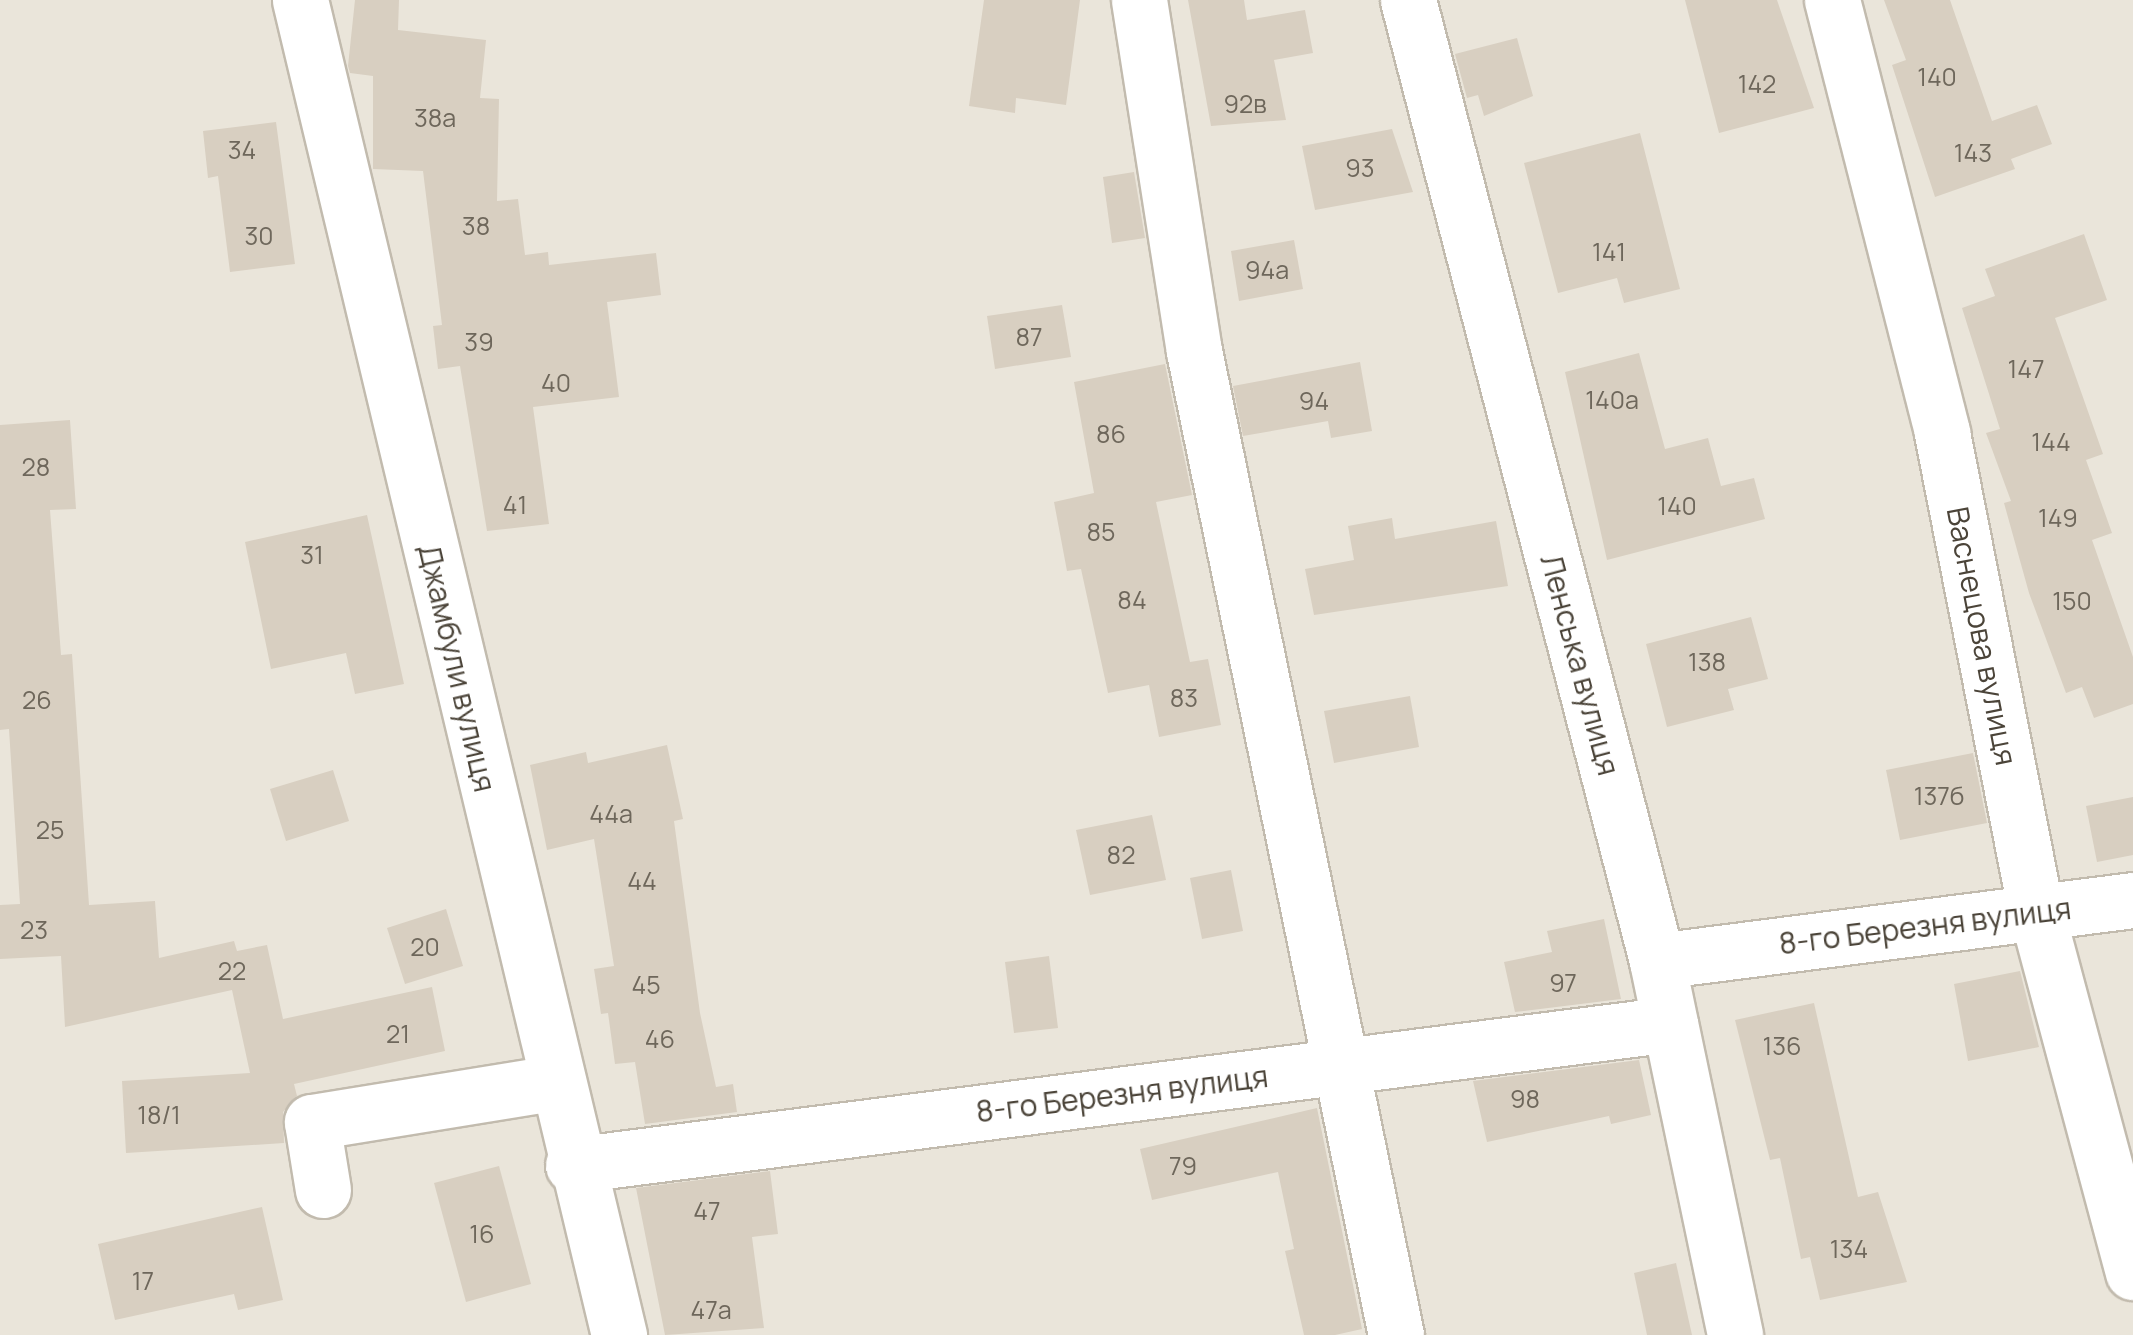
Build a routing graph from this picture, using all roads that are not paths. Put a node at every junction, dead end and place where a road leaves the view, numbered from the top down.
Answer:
1 (300, 0) edge
2 (1138, 0) edge
3 (1408, 0) edge
4 (1832, 0) edge
5 (2133, 900) edge
6 (2036, 910) junction
7 (1657, 962) junction
8 (1670, 1024) junction
9 (1337, 1066) junction
10 (554, 1083) junction
11 (573, 1164) junction
12 (323, 1190) dead end
13 (2133, 1272) edge
14 (619, 1335) edge
15 (1396, 1335) edge
16 (1735, 1335) edge

1 - 10 street, Джамбули вулиця
2 - 9 street
3 - 7 street, Ленська вулиця
4 - 6 street, Васнецова вулиця
5 - 6 street, 8-го Березня вулиця
6 - 7 street, 8-го Березня вулиця
6 - 13 street, Васнецова вулиця
7 - 8 street, Ленська вулиця
8 - 9 street, 8-го Березня вулиця
8 - 16 street, Ленська вулиця
9 - 11 street, 8-го Березня вулиця
9 - 15 street
10 - 11 street, Джамбули вулиця
10 - 12 street
11 - 14 street, Джамбули вулиця

